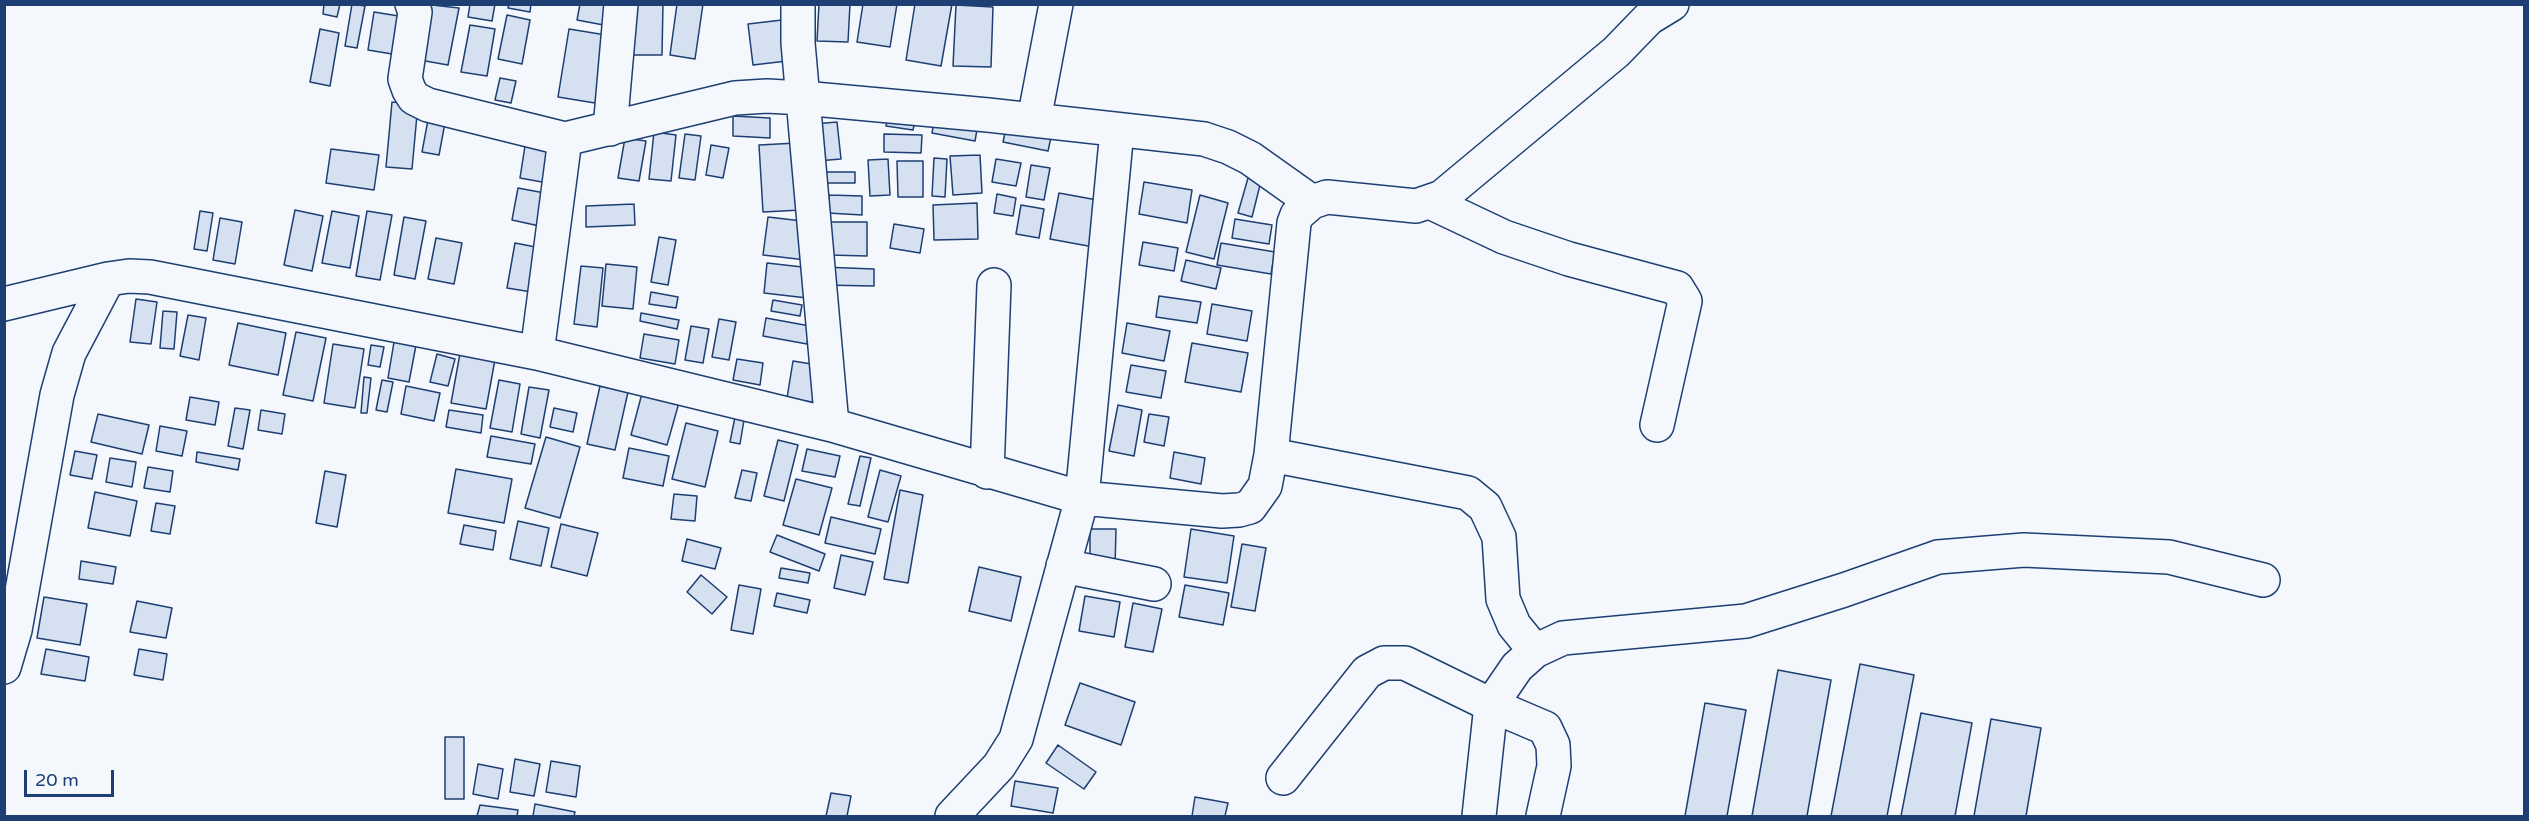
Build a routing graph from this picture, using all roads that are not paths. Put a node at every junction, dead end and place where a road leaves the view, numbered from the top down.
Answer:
1 (412, 4) edge
2 (621, 4) edge
3 (798, 4) edge
4 (1056, 4) edge
5 (1672, 4) edge
6 (803, 98) junction
7 (1034, 120) junction
8 (610, 129) junction
9 (1117, 130) junction
10 (565, 139) junction
11 (1312, 202) junction
12 (1430, 202) junction
13 (108, 279) junction
14 (994, 285) dead end
15 (4, 304) edge
16 (537, 353) junction
17 (832, 425) junction
18 (1657, 425) dead end
19 (1271, 455) junction
20 (987, 472) junction
21 (1082, 498) junction
22 (1063, 567) junction
23 (2264, 580) dead end
24 (1154, 585) dead end
25 (1535, 651) junction
26 (4, 667) edge
27 (1491, 705) junction
28 (1283, 778) dead end
29 (952, 816) edge
30 (1479, 816) edge
31 (1543, 816) edge

1 - 10 street
2 - 8 street
3 - 6 street
4 - 7 street
5 - 12 street
6 - 7 street
6 - 8 street
6 - 17 street
7 - 9 street
8 - 10 street
9 - 11 street
9 - 21 street
10 - 16 street
11 - 12 street
11 - 19 street
12 - 18 street
13 - 15 street
13 - 16 street
13 - 26 street
14 - 20 street
16 - 17 street
17 - 20 street
19 - 21 street
19 - 25 street
20 - 21 street
21 - 22 street
22 - 24 street
22 - 29 street
23 - 25 street
25 - 27 street
27 - 28 street
27 - 30 street
27 - 31 street

